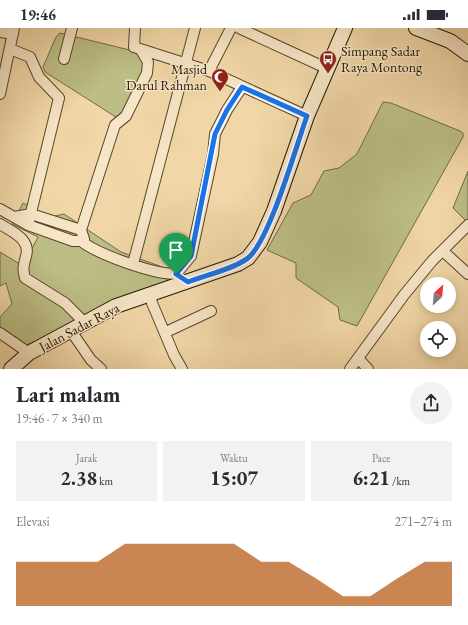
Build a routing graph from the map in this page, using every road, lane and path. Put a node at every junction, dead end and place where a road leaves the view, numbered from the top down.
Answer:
1 (71, 28) edge
2 (135, 28) edge
3 (196, 28) edge
4 (231, 28) edge
5 (239, 28) edge
6 (345, 28) edge
7 (416, 28) edge
8 (14, 31) edge
9 (0, 32) edge
10 (10, 49) junction
11 (141, 50) junction
12 (468, 54) edge
13 (64, 59) dead end
14 (188, 63) junction
15 (326, 68) junction
16 (210, 71) junction
17 (242, 87) junction
18 (0, 94) edge
19 (307, 116) junction
20 (0, 209) edge
21 (31, 214) junction
22 (14, 217) junction
23 (0, 224) edge
24 (28, 225) junction
25 (468, 225) edge
26 (81, 230) junction
27 (81, 241) junction
28 (443, 251) junction
29 (133, 264) junction
30 (176, 274) junction
31 (468, 274) edge
32 (188, 282) junction
33 (150, 293) junction
34 (211, 311) dead end
35 (85, 323) junction
36 (71, 331) junction
37 (166, 332) junction
38 (0, 333) edge
39 (29, 353) junction
40 (358, 358) junction
41 (12, 369) edge
42 (101, 369) edge
43 (182, 369) edge
44 (350, 369) edge
45 (368, 369) edge

1 - 13 street
2 - 11 street
3 - 14 street
4 - 16 street
5 - 15 street
6 - 15 street, Jalan Sadar Raya
7 - 12 street
8 - 9 street
8 - 10 street
10 - 18 street
10 - 21 street
11 - 14 street
11 - 26 street
14 - 16 street
14 - 29 street
15 - 19 street, Jalan Sadar Raya
16 - 17 street
17 - 19 street
17 - 30 street
19 - 32 street, Jalan Sadar Raya
20 - 22 street
21 - 22 street
21 - 24 street
21 - 26 street
22 - 24 street
23 - 35 street
24 - 27 street
25 - 28 street
26 - 27 street
27 - 29 street
28 - 31 street
28 - 40 street
29 - 30 street
30 - 32 street
32 - 33 street, Jalan Sadar Raya
33 - 35 street, Jalan Sadar Raya
33 - 37 street
34 - 37 street
35 - 36 street, Jalan Sadar Raya
36 - 39 street, Jalan Sadar Raya
36 - 42 street
37 - 43 street
38 - 39 street
39 - 41 street, Jalan Sadar Raya
40 - 44 street
40 - 45 street

